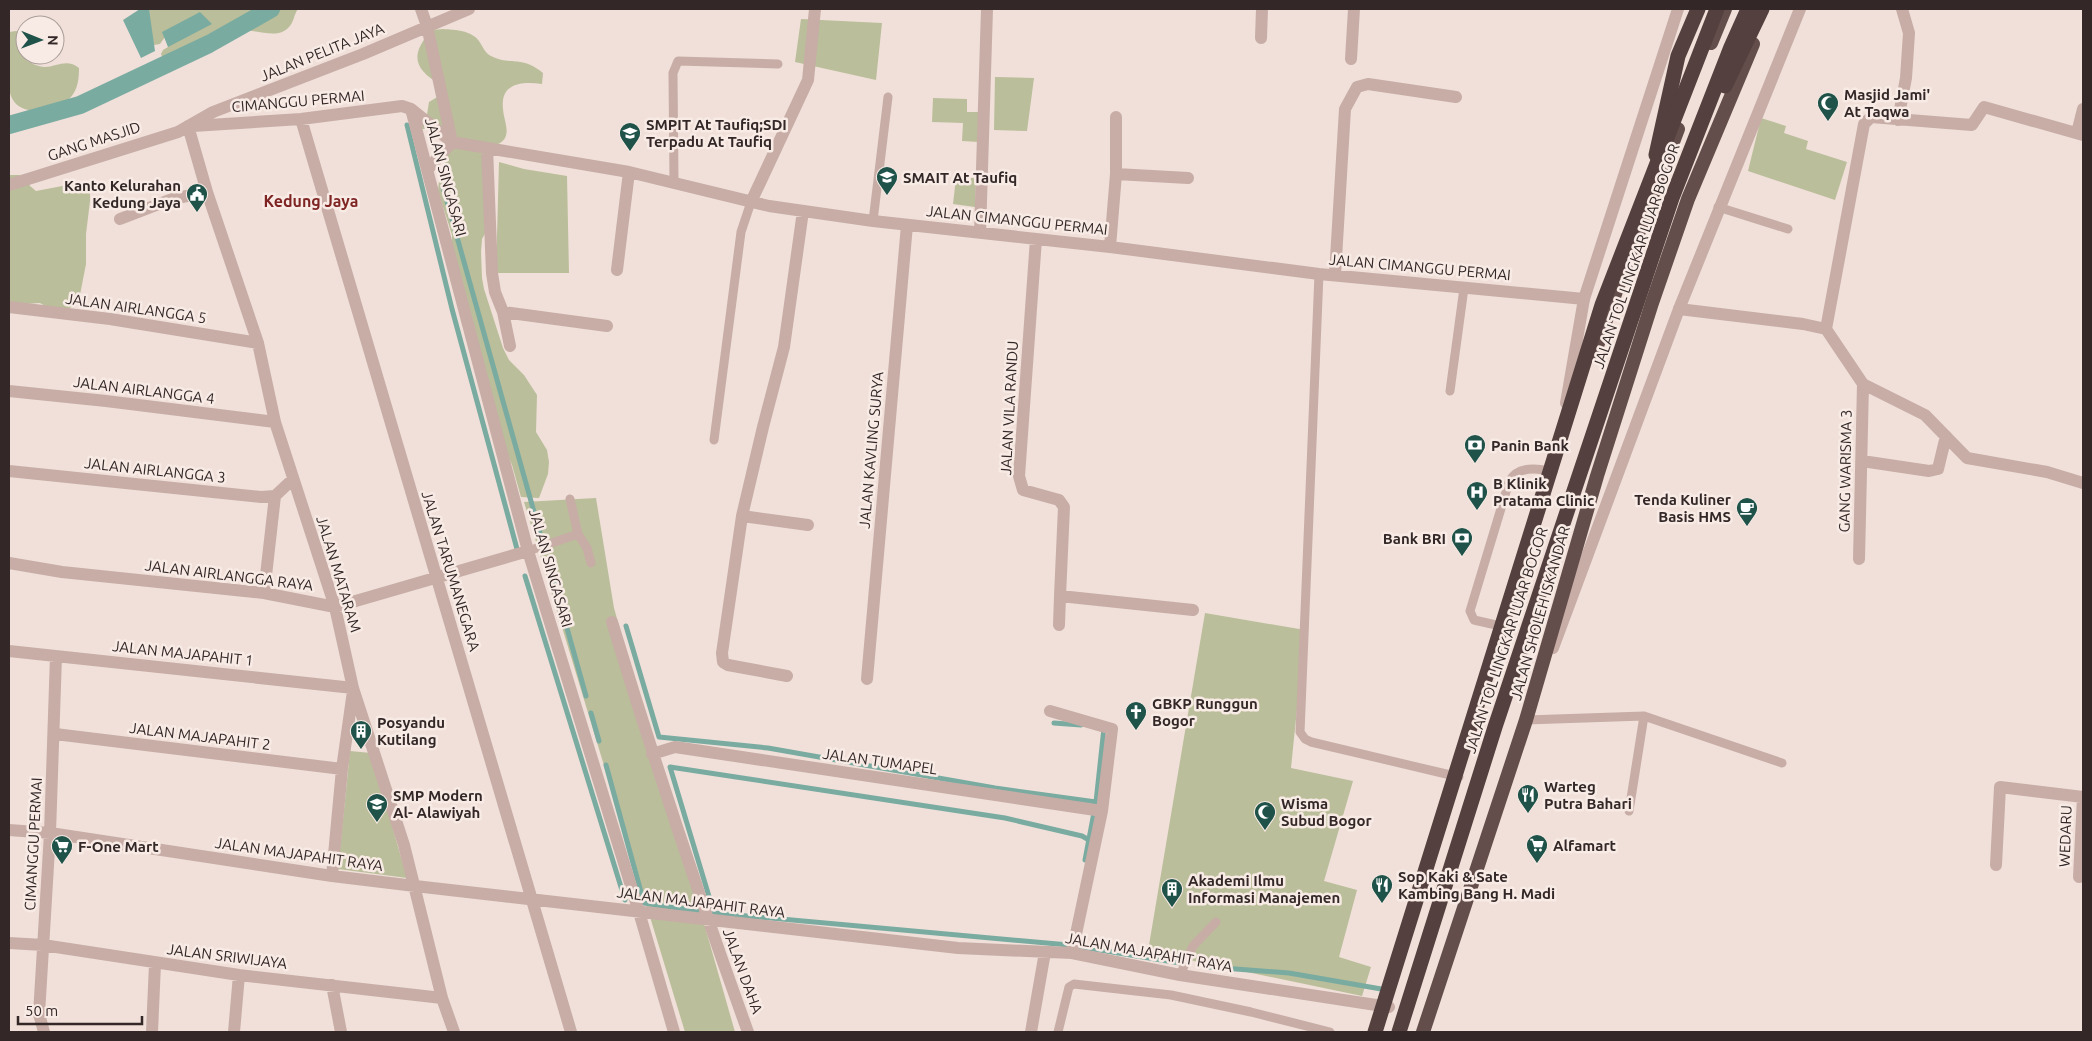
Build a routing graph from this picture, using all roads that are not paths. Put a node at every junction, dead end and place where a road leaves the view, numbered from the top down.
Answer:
1 (421, 9) edge
2 (469, 9) edge
3 (816, 9) edge
4 (987, 9) edge
5 (1262, 9) edge
6 (1354, 9) edge
7 (1678, 9) edge
8 (1698, 9) edge
9 (1717, 9) edge
10 (1725, 9) edge
11 (1748, 9) edge
12 (1762, 9) edge
13 (1767, 9) edge
14 (1800, 9) edge
15 (1902, 9) edge
16 (427, 26) junction
17 (1261, 38) dead end
18 (1351, 59) dead end
19 (778, 64) dead end
20 (888, 97) dead end
21 (1456, 97) dead end
22 (411, 109) junction
23 (2083, 109) edge
24 (1116, 118) dead end
25 (301, 119) junction
26 (1898, 120) junction
27 (188, 126) junction
28 (2080, 134) edge
29 (452, 142) junction
30 (487, 148) junction
31 (428, 168) junction
32 (629, 172) junction
33 (1116, 174) junction
34 (1188, 178) dead end
35 (674, 182) junction
36 (9, 185) edge
37 (1648, 190) junction
38 (207, 192) junction
39 (1672, 198) junction
40 (751, 202) junction
41 (1718, 207) junction
42 (803, 211) junction
43 (120, 219) dead end
44 (873, 221) junction
45 (907, 225) junction
46 (1788, 229) dead end
47 (980, 233) junction
48 (1036, 239) junction
49 (1110, 247) junction
50 (617, 270) dead end
51 (1319, 274) junction
52 (1335, 275) junction
53 (1464, 288) junction
54 (1584, 298) junction
55 (9, 307) edge
56 (1679, 309) junction
57 (503, 312) junction
58 (607, 326) dead end
59 (1826, 329) junction
60 (258, 343) junction
61 (510, 346) dead end
62 (1863, 384) junction
63 (9, 391) edge
64 (1450, 391) dead end
65 (275, 422) junction
66 (1946, 436) junction
67 (714, 440) dead end
68 (1862, 461) junction
69 (9, 471) edge
70 (1553, 472) junction
71 (292, 480) junction
72 (2083, 483) edge
73 (275, 496) junction
74 (570, 499) dead end
75 (742, 516) junction
76 (808, 525) dead end
77 (578, 534) junction
78 (528, 551) junction
79 (1859, 559) dead end
80 (9, 563) edge
81 (591, 563) dead end
82 (436, 578) junction
83 (264, 593) junction
84 (1060, 596) junction
85 (335, 607) junction
86 (1193, 610) dead end
87 (612, 622) dead end
88 (1059, 625) dead end
89 (1506, 627) junction
90 (9, 651) edge
91 (56, 656) junction
92 (787, 676) dead end
93 (867, 679) dead end
94 (353, 688) junction
95 (1050, 711) dead end
96 (1644, 716) junction
97 (1526, 720) junction
98 (54, 734) junction
99 (652, 754) junction
100 (1782, 763) dead end
101 (342, 769) junction
102 (1460, 777) junction
103 (2083, 797) edge
104 (1098, 810) junction
105 (1629, 811) dead end
106 (9, 830) edge
107 (50, 833) junction
108 (1996, 865) dead end
109 (332, 876) junction
110 (2079, 877) dead end
111 (415, 886) junction
112 (532, 898) junction
113 (639, 912) junction
114 (707, 920) junction
115 (1216, 922) dead end
116 (9, 943) edge
117 (43, 945) junction
118 (1073, 947) junction
119 (1045, 952) junction
120 (155, 964) junction
121 (239, 975) junction
122 (1180, 975) junction
123 (332, 985) junction
124 (442, 998) junction
125 (1389, 1007) junction
126 (1306, 1029) edge
127 (44, 1032) edge
128 (152, 1032) edge
129 (234, 1032) edge
130 (341, 1032) edge
131 (454, 1032) edge
132 (571, 1032) edge
133 (674, 1032) edge
134 (748, 1032) edge
135 (1031, 1032) edge
136 (1058, 1032) edge
137 (1330, 1032) edge
138 (1375, 1032) edge
139 (1381, 1032) edge
140 (1399, 1032) edge
141 (1423, 1032) edge

1 - 16 street
2 - 16 street, JALAN PELITA JAYA
3 - 40 street
4 - 47 street
5 - 17 street
6 - 18 street
7 - 54 street
8 - 37 highway, bridge
9 - 37 highway, JALAN TOL LINGKAR LUAR BOGOR, bridge
10 - 70 highway, JALAN SHOLEH ISKANDAR
11 - 39 highway, JALAN TOL LINGKAR LUAR BOGOR
12 - 39 highway
13 - 97 highway, JALAN SHOLEH ISKANDAR
14 - 41 street
15 - 26 street
16 - 27 street, JALAN PELITA JAYA
16 - 29 street
19 - 35 lane
20 - 44 lane
21 - 52 street
22 - 25 street, CIMANGGU PERMAI
22 - 29 street, JALAN CIMANGGU PERMAI
22 - 31 street, JALAN SINGASARI
23 - 28 street
24 - 33 street
25 - 27 street, CIMANGGU PERMAI
25 - 82 street, JALAN TARUMANEGARA
26 - 28 street
26 - 59 street
27 - 36 street, GANG MASJID
27 - 38 street, JALAN MATARAM
29 - 30 street, JALAN CIMANGGU PERMAI
29 - 31 street
30 - 32 street, JALAN CIMANGGU PERMAI
30 - 57 street
31 - 78 street, JALAN SINGASARI
32 - 35 street, JALAN CIMANGGU PERMAI
32 - 50 street
33 - 34 street
33 - 49 street
35 - 40 street, JALAN CIMANGGU PERMAI
37 - 138 highway, JALAN TOL LINGKAR LUAR BOGOR, bridge
38 - 43 street
38 - 60 street, JALAN MATARAM
39 - 140 highway, JALAN TOL LINGKAR LUAR BOGOR
40 - 42 street, JALAN CIMANGGU PERMAI
40 - 67 lane
41 - 46 lane
41 - 56 street
42 - 44 street, JALAN CIMANGGU PERMAI
42 - 75 street
44 - 45 street, JALAN CIMANGGU PERMAI
45 - 47 street, JALAN CIMANGGU PERMAI
45 - 93 street, JALAN KAVLING SURYA
47 - 48 street, JALAN CIMANGGU PERMAI
48 - 49 street, JALAN CIMANGGU PERMAI
48 - 84 street, JALAN VILA RANDU
49 - 51 street, JALAN CIMANGGU PERMAI
51 - 52 street, JALAN CIMANGGU PERMAI
51 - 102 lane
52 - 53 street, JALAN CIMANGGU PERMAI
53 - 54 street, JALAN CIMANGGU PERMAI
53 - 64 lane
54 - 70 street
55 - 60 street, JALAN AIRLANGGA 5
56 - 59 street
56 - 97 street
57 - 58 street
57 - 61 street
59 - 62 street
60 - 65 street, JALAN MATARAM
62 - 66 street
62 - 68 street, GANG WARISMA 3
63 - 65 street, JALAN AIRLANGGA 4
65 - 71 street, JALAN MATARAM
66 - 68 street
66 - 72 street
68 - 79 street, GANG WARISMA 3
69 - 73 street, JALAN AIRLANGGA 3
70 - 89 highway, JALAN SHOLEH ISKANDAR
70 - 89 lane
71 - 73 street
71 - 85 street, JALAN MATARAM
73 - 83 street
74 - 77 lane
75 - 76 street
75 - 92 street
77 - 78 lane
77 - 81 lane
78 - 82 street, JALAN AIRLANGGA RAYA
78 - 113 street, JALAN SINGASARI
80 - 83 street, JALAN AIRLANGGA RAYA
82 - 85 street, JALAN AIRLANGGA RAYA
82 - 112 street, JALAN TARUMANEGARA
83 - 85 street, JALAN AIRLANGGA RAYA
84 - 86 street
84 - 88 street
85 - 94 street, JALAN MATARAM
87 - 99 street
89 - 102 highway, JALAN SHOLEH ISKANDAR
90 - 91 street, JALAN MAJAPAHIT 1
91 - 94 street, JALAN MAJAPAHIT 1
91 - 98 street, CIMANGGU PERMAI
94 - 101 street
94 - 111 street, JALAN MATARAM
95 - 104 street
96 - 97 lane
96 - 100 lane
96 - 105 lane
97 - 141 highway, JALAN SHOLEH ISKANDAR
98 - 101 street, JALAN MAJAPAHIT 2
98 - 107 street, CIMANGGU PERMAI
99 - 104 street, JALAN TUMAPEL
99 - 114 street
101 - 109 street
102 - 125 highway, JALAN SHOLEH ISKANDAR
103 - 108 street
103 - 110 street, WEDARU
104 - 118 street
106 - 107 street, JALAN MAJAPAHIT RAYA
107 - 109 street, JALAN MAJAPAHIT RAYA
107 - 117 street, CIMANGGU PERMAI
109 - 111 street, JALAN MAJAPAHIT RAYA
111 - 112 street, JALAN MAJAPAHIT RAYA
111 - 124 street, JALAN MATARAM
112 - 113 street, JALAN MAJAPAHIT RAYA
112 - 132 street, JALAN TARUMANEGARA
113 - 114 street, JALAN MAJAPAHIT RAYA
113 - 133 street, JALAN SINGASARI
114 - 119 street, JALAN MAJAPAHIT RAYA
114 - 134 street, JALAN DAHA
115 - 122 lane
116 - 117 street, JALAN SRIWIJAYA
117 - 120 street, JALAN SRIWIJAYA
117 - 127 street, CIMANGGU PERMAI
118 - 119 street, JALAN MAJAPAHIT RAYA
118 - 122 street, JALAN MAJAPAHIT RAYA
119 - 135 street
120 - 121 street, JALAN SRIWIJAYA
120 - 128 street
121 - 123 street, JALAN SRIWIJAYA
121 - 129 street
122 - 125 street, JALAN MAJAPAHIT RAYA
123 - 124 street, JALAN SRIWIJAYA
123 - 130 street
124 - 131 street, JALAN MATARAM
125 - 139 highway, JALAN SHOLEH ISKANDAR
126 - 136 lane
126 - 137 lane

